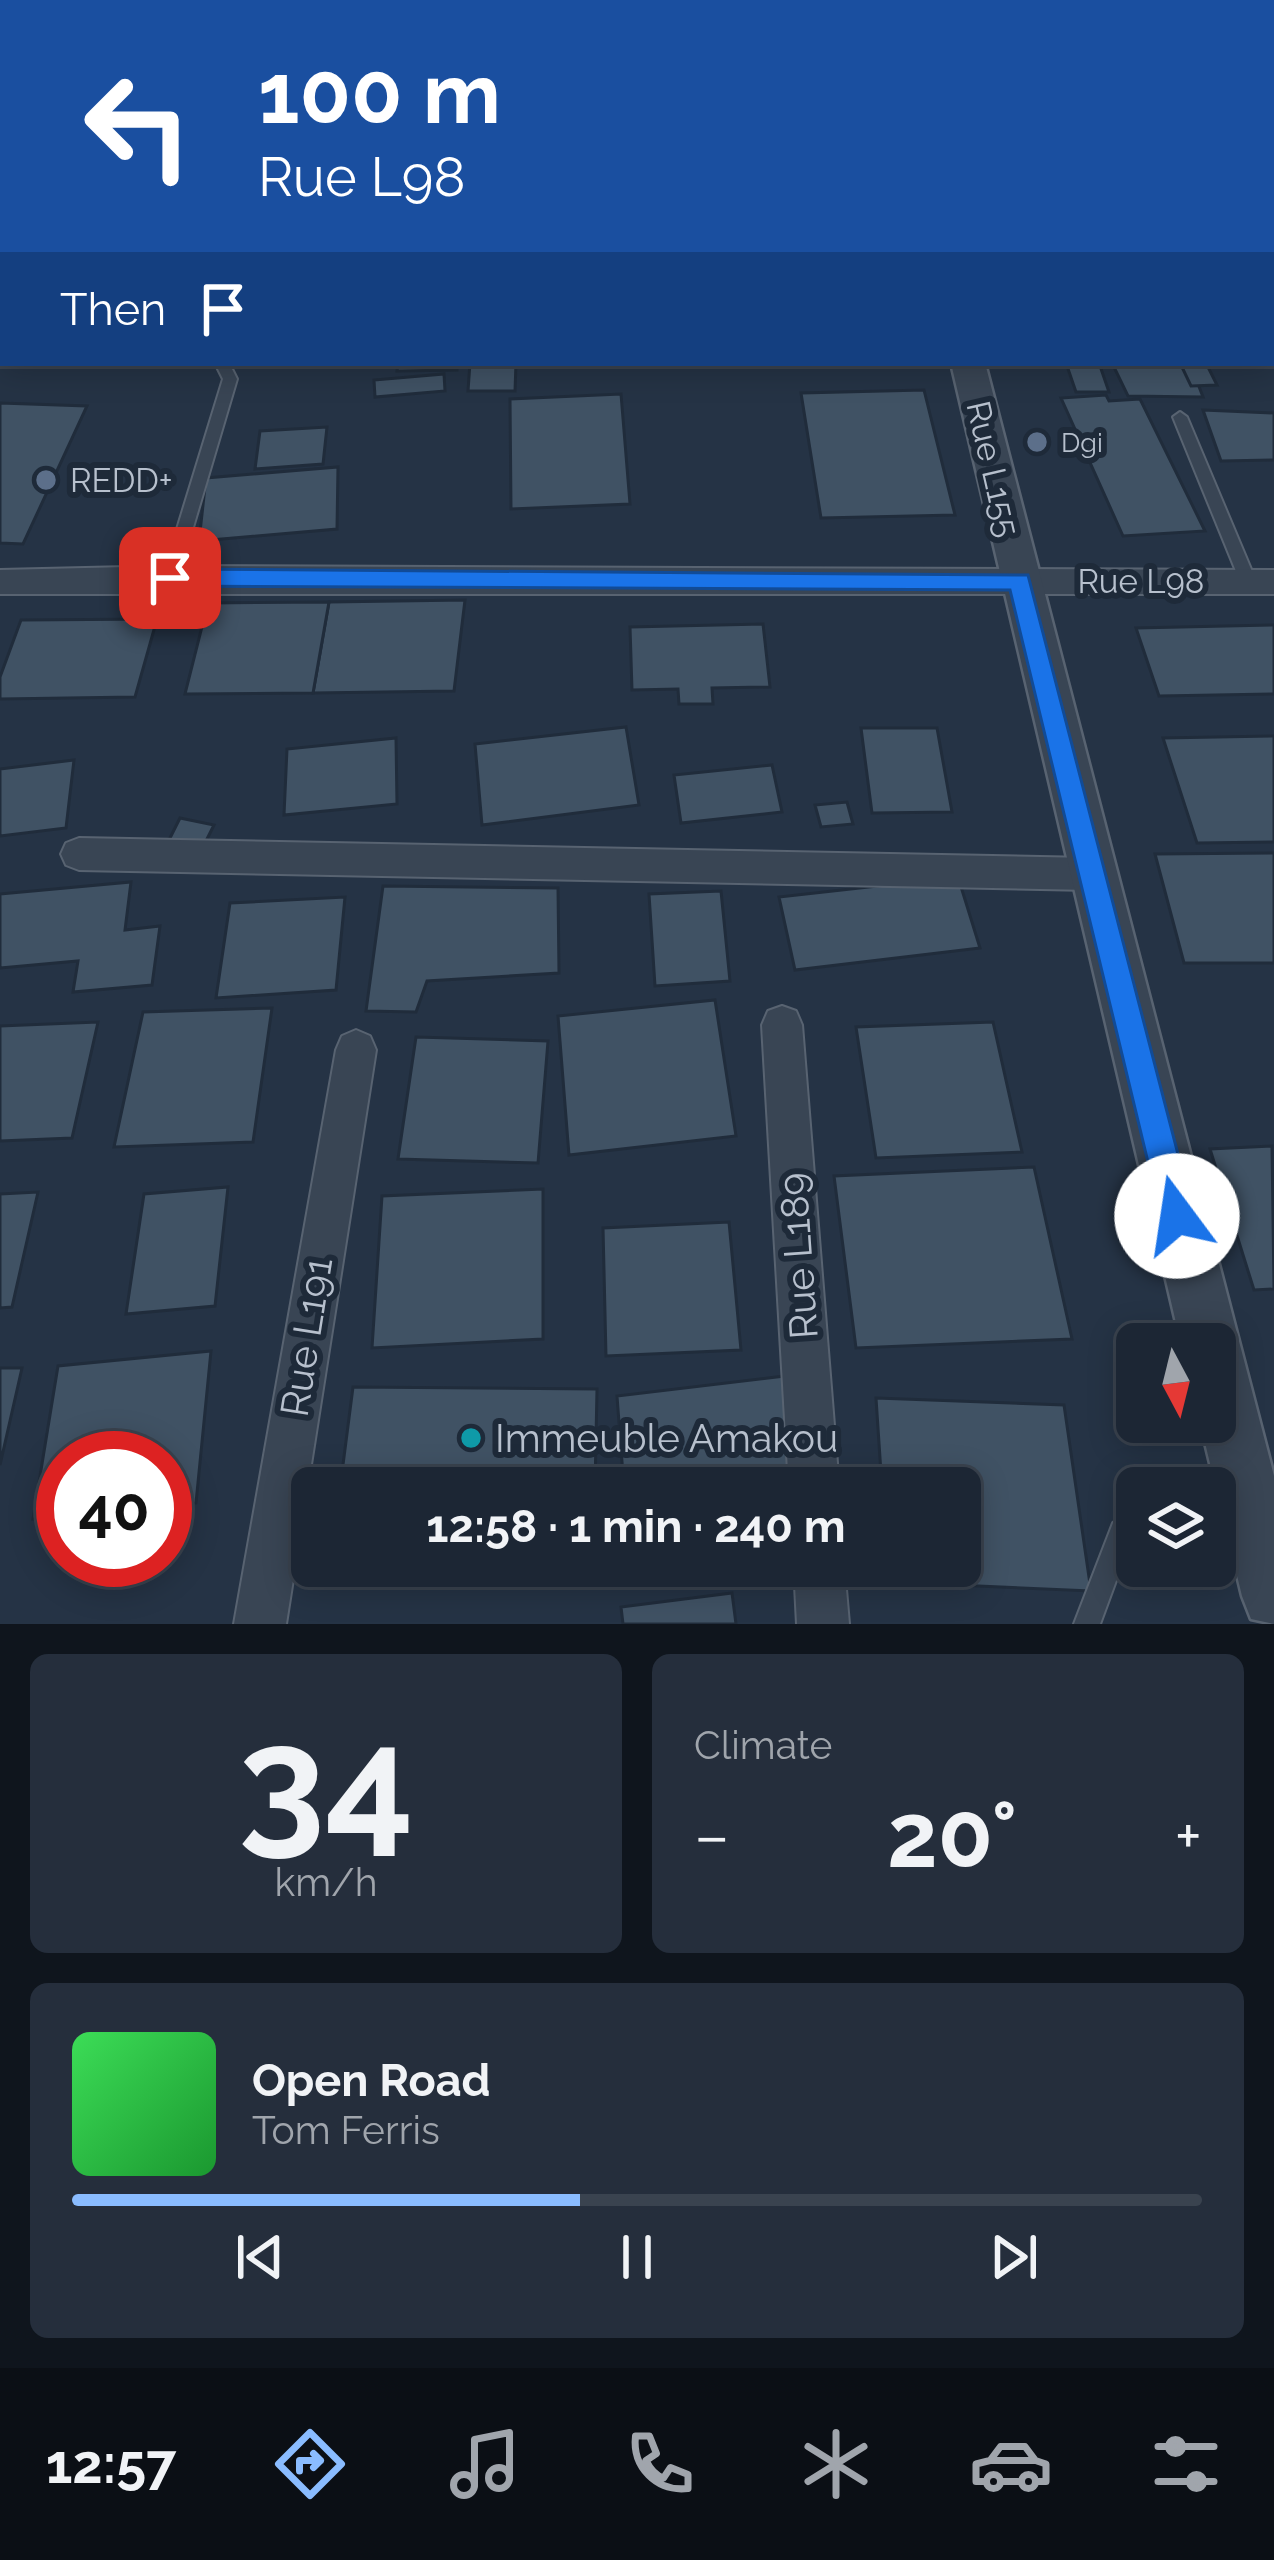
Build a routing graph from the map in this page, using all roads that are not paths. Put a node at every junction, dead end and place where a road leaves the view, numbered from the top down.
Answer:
1 (224, 366) edge
2 (969, 366) edge
3 (1180, 417) dead end
4 (170, 578) junction
5 (1020, 581) junction
6 (1261, 581) edge
7 (0, 582) edge
8 (79, 854) dead end
9 (1090, 874) junction
10 (782, 1025) dead end
11 (356, 1050) dead end
12 (1205, 1323) edge
13 (813, 1467) edge
14 (1236, 1517) edge
15 (1116, 1548) edge
16 (820, 1587) edge
17 (1274, 1596) edge
18 (260, 1624) edge
19 (823, 1624) edge
20 (1088, 1624) edge

1 - 4 lane
2 - 5 street, Rue L155
3 - 6 lane
4 - 5 street, Rue L98
4 - 7 street, Rue L98
5 - 6 street, Rue L98
5 - 9 street, Rue L155
8 - 9 street
9 - 12 street, Rue L155
10 - 13 street, Rue L189
11 - 18 street, Rue L191
14 - 17 street
15 - 20 lane
16 - 19 street

